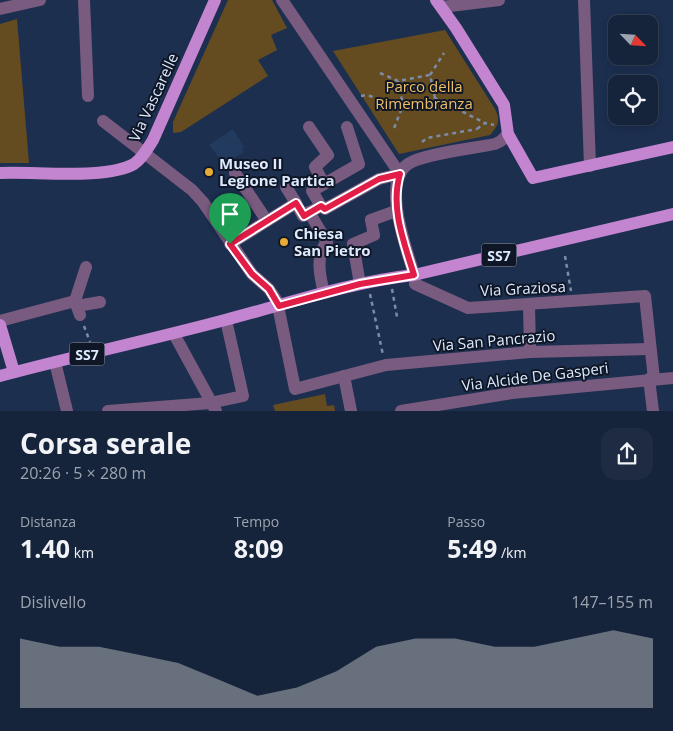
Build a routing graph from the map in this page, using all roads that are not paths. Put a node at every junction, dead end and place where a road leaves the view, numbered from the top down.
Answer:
1 (40, 0) edge
2 (84, 0) edge
3 (215, 0) edge
4 (282, 0) edge
5 (499, 0) edge
6 (584, 0) edge
7 (439, 4) edge
8 (0, 9) edge
9 (88, 96) dead end
10 (103, 121) dead end
11 (309, 127) dead end
12 (347, 127) dead end
13 (508, 131) junction
14 (673, 147) edge
15 (144, 154) junction
16 (590, 166) junction
17 (0, 173) edge
18 (235, 173) dead end
19 (400, 174) junction
20 (324, 184) junction
21 (286, 187) dead end
22 (296, 203) junction
23 (315, 209) junction
24 (396, 211) junction
25 (673, 214) edge
26 (267, 221) junction
27 (230, 244) junction
28 (86, 267) dead end
29 (414, 279) junction
30 (364, 284) junction
31 (324, 293) junction
32 (100, 302) dead end
33 (529, 304) junction
34 (275, 307) junction
35 (78, 310) junction
36 (226, 320) junction
37 (0, 323) edge
38 (174, 334) junction
39 (649, 349) junction
40 (530, 352) junction
41 (55, 362) junction
42 (14, 372) junction
43 (0, 376) edge
44 (344, 376) junction
45 (673, 378) edge
46 (651, 379) junction
47 (213, 407) edge
48 (113, 410) edge
49 (67, 411) edge
50 (351, 411) edge
51 (401, 411) edge
52 (653, 411) edge

1 - 8 street
2 - 9 street
3 - 15 main road, Via Vascarelle
4 - 19 street
5 - 7 street
6 - 16 street
7 - 13 main road
10 - 15 street
11 - 20 street
12 - 20 street
13 - 16 main road
13 - 19 street
14 - 16 main road
15 - 17 main road, Via Vascarelle
15 - 27 street
18 - 26 street
19 - 23 street
19 - 24 street
20 - 23 street
21 - 22 street
22 - 23 street
22 - 26 street
23 - 31 street
24 - 29 street
24 - 30 street
25 - 29 main road, SS7
26 - 27 street
27 - 34 street
28 - 35 street
29 - 30 main road, SS7
29 - 33 street, Via Graziosa
30 - 31 main road, SS7
31 - 34 main road, SS7
32 - 35 street
33 - 39 street, Via Graziosa
33 - 40 street
34 - 36 main road, SS7
34 - 44 street, Via San Pancrazio
35 - 37 street
36 - 38 main road, SS7
36 - 47 street
37 - 42 main road
38 - 41 main road, SS7
38 - 47 street
39 - 40 street, Via San Pancrazio
39 - 46 street
40 - 44 street, Via San Pancrazio
41 - 42 main road, SS7
41 - 49 street
42 - 43 main road, SS7
44 - 50 street
45 - 46 street, Via Alcide De Gasperi
46 - 51 street, Via Alcide De Gasperi
46 - 52 street
47 - 48 street

